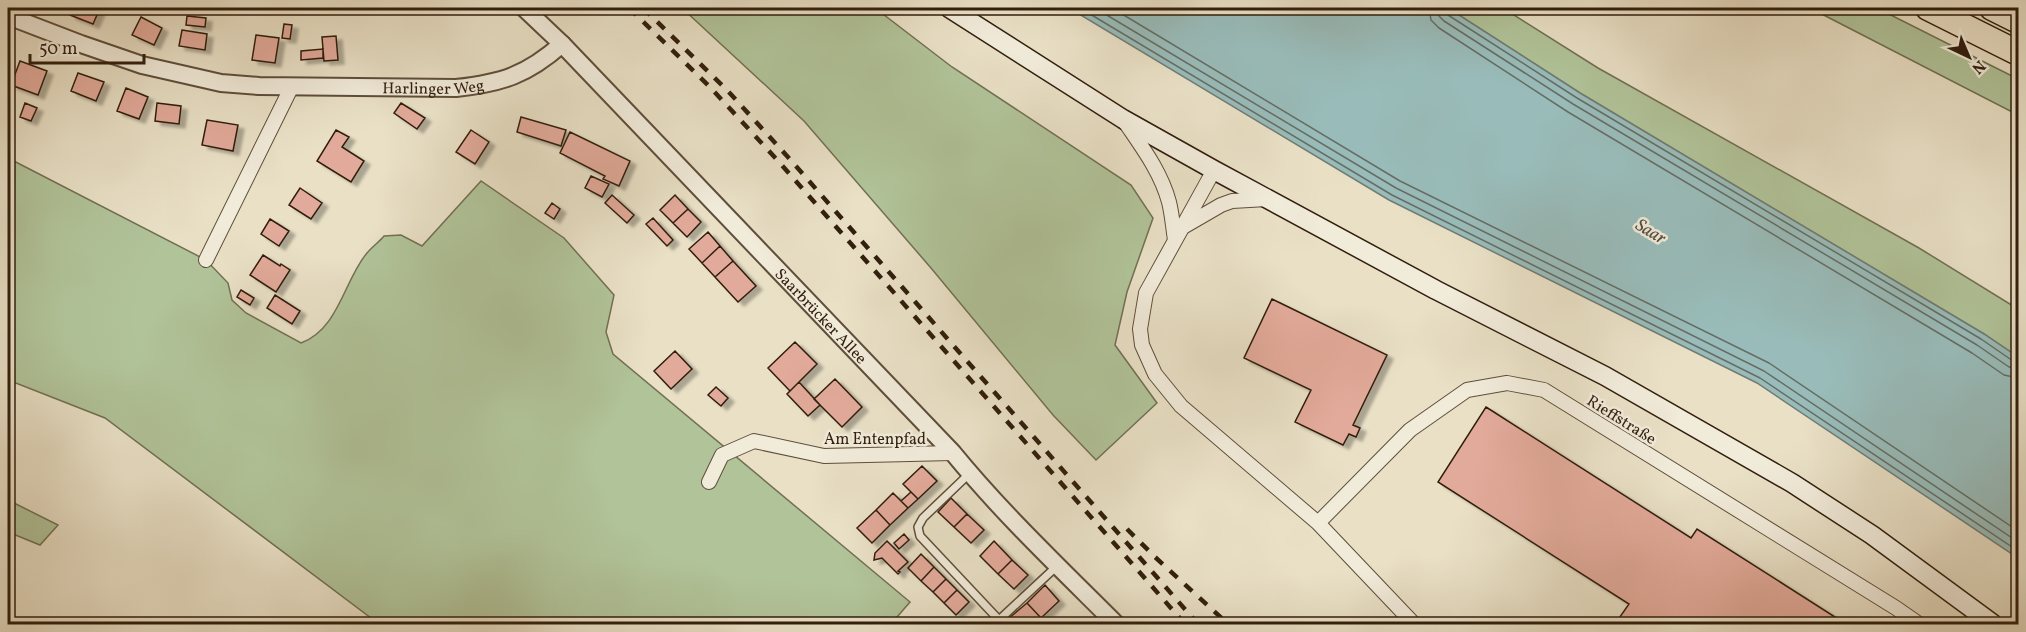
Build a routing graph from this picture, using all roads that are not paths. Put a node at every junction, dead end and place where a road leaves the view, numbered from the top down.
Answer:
1 (524, 8) edge
2 (949, 8) edge
3 (1928, 8) edge
4 (1992, 8) edge
5 (8, 16) edge
6 (2019, 21) edge
7 (562, 44) junction
8 (2019, 53) edge
9 (292, 86) junction
10 (1123, 119) junction
11 (1214, 170) junction
12 (1267, 199) junction
13 (1178, 234) junction
14 (206, 260) dead end
15 (953, 453) junction
16 (970, 474) junction
17 (709, 482) dead end
18 (1318, 523) junction
19 (1057, 566) junction
20 (1001, 622) edge
21 (1116, 624) edge
22 (1414, 624) edge
23 (1919, 624) edge
24 (1993, 624) edge

1 - 7 street, Saarbrücker Allee
2 - 10 main road
3 - 8 highway
4 - 6 highway
5 - 9 street, Harlinger Weg
7 - 9 street, Harlinger Weg
7 - 15 street, Saarbrücker Allee
9 - 14 street
10 - 11 main road
10 - 13 street
11 - 12 main road
11 - 13 street
12 - 13 street
12 - 24 main road
13 - 18 street
15 - 16 street, Saarbrücker Allee
15 - 17 street, Am Entenpfad
16 - 19 street, Saarbrücker Allee
16 - 20 lane
18 - 22 street
18 - 23 street, Rieffstraße
19 - 20 lane
19 - 21 street, Saarbrücker Allee

